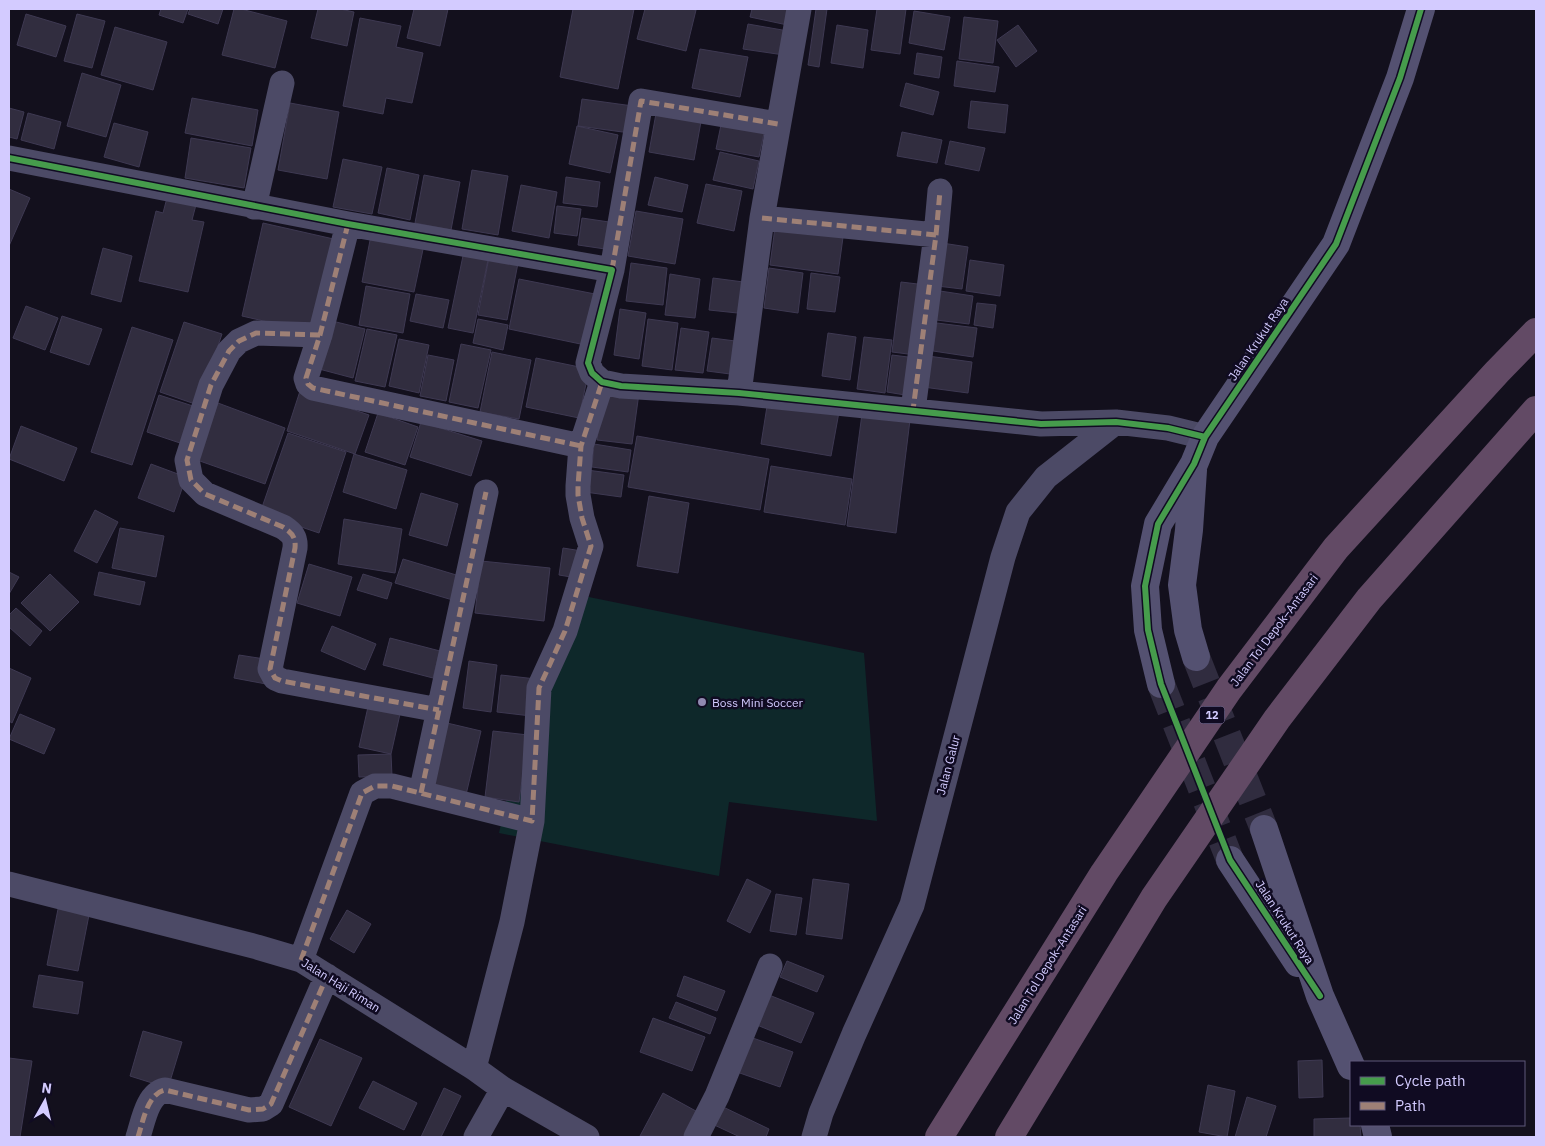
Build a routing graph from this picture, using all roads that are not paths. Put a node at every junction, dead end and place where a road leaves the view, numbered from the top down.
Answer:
1 (798, 9) edge
2 (1421, 9) edge
3 (282, 83) dead end
4 (778, 124) junction
5 (9, 158) edge
6 (940, 191) dead end
7 (254, 207) junction
8 (762, 218) junction
9 (348, 224) junction
10 (936, 235) junction
11 (612, 270) junction
12 (1536, 332) edge
13 (320, 334) junction
14 (602, 382) junction
15 (739, 393) junction
16 (913, 410) junction
17 (1536, 410) edge
18 (1116, 422) junction
19 (1205, 437) junction
20 (581, 446) junction
21 (1194, 464) junction
22 (486, 492) dead end
23 (1196, 657) tunnel mouth
24 (1161, 684) tunnel mouth
25 (439, 710) junction
26 (421, 793) junction
27 (532, 821) junction
28 (1264, 829) tunnel mouth
29 (1230, 860) tunnel mouth
30 (9, 884) edge
31 (301, 960) junction
32 (770, 966) dead end
33 (327, 976) junction
34 (1320, 996) junction
35 (1350, 1064) edge
36 (474, 1068) junction
37 (503, 1089) junction
38 (138, 1137) edge
39 (476, 1137) edge
40 (586, 1137) edge
41 (696, 1137) edge
42 (814, 1137) edge
43 (939, 1137) edge
44 (1009, 1137) edge

1 - 4 street
2 - 19 street, Jalan Krukut Raya
3 - 7 street
4 - 8 street
4 - 11 street
5 - 7 street
6 - 10 street
7 - 9 street
8 - 10 street
8 - 15 street
9 - 11 street
9 - 13 street
10 - 16 street
11 - 14 street
12 - 43 highway, Jalan Tol Depok–Antasari / 12
13 - 20 street
13 - 25 street
14 - 15 street
14 - 20 street
15 - 16 street
16 - 18 street
17 - 44 highway
18 - 19 street
18 - 42 street, Jalan Galur
19 - 21 street, Jalan Krukut Raya
20 - 27 street
21 - 23 street, Jalan Krukut Raya
21 - 24 street, Jalan Krukut Raya
22 - 25 street
25 - 26 street
26 - 27 street
26 - 31 street
27 - 36 street
28 - 34 street, Jalan Krukut Raya
29 - 34 street, Jalan Krukut Raya
30 - 31 street, Jalan Haji Riman
31 - 33 street, Jalan Haji Riman
32 - 41 street
33 - 36 street, Jalan Haji Riman
33 - 38 street
34 - 35 street, Jalan Krukut Raya
36 - 37 street, Jalan Haji Riman
37 - 39 street
37 - 40 street, Jalan Haji Riman

